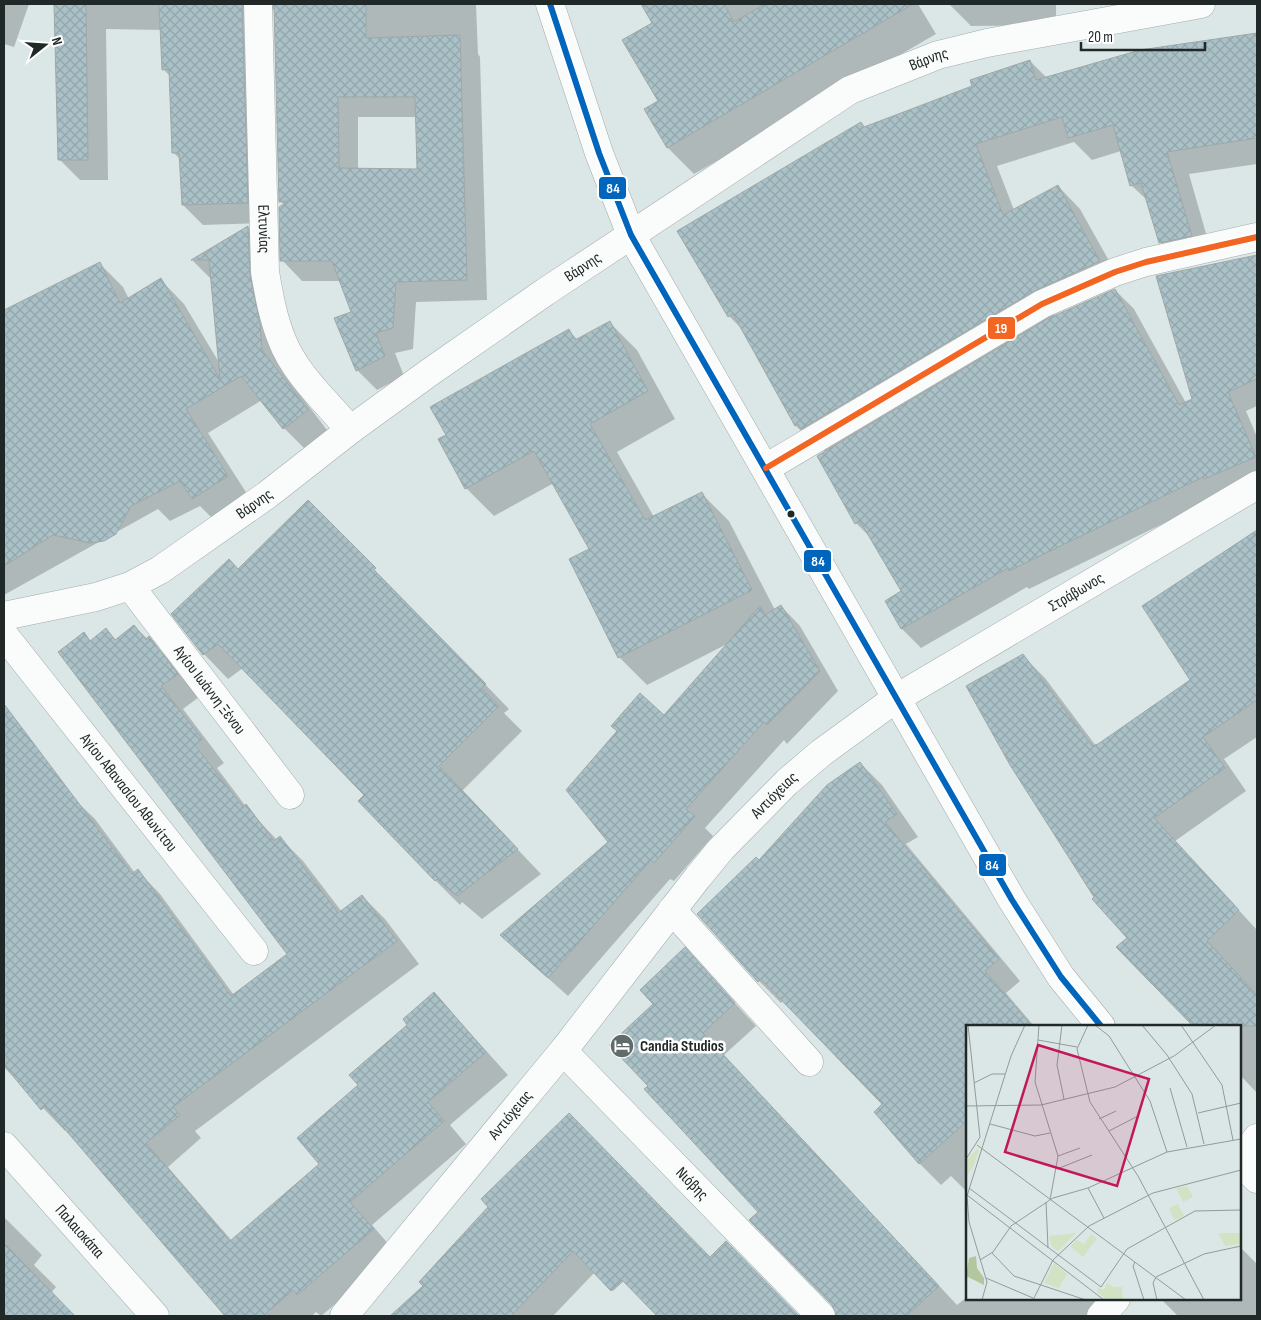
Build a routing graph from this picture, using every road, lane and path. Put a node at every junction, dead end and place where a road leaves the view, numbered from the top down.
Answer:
1 (258, 4) edge
2 (550, 4) edge
3 (1201, 4) edge
4 (631, 235) junction
5 (1257, 238) edge
6 (350, 430) junction
7 (766, 468) junction
8 (1257, 485) edge
9 (130, 586) junction
10 (4, 616) edge
11 (4, 635) edge
12 (894, 699) junction
13 (290, 794) dead end
14 (672, 910) junction
15 (254, 951) dead end
16 (1100, 1025) edge
17 (564, 1051) junction
18 (809, 1062) dead end
19 (1257, 1138) edge
20 (4, 1146) edge
21 (1241, 1159) edge
22 (1241, 1161) edge
23 (1257, 1179) edge
24 (1115, 1300) edge
25 (155, 1316) edge
26 (344, 1316) edge
27 (821, 1316) edge
28 (1101, 1316) edge

1 - 6 street, Ελτυνίας
2 - 4 street
3 - 4 street, Βάρνης
4 - 6 street, Βάρνης
4 - 7 street
5 - 7 street
6 - 9 street, Βάρνης
7 - 12 street
8 - 12 street, Στράβωνος
9 - 10 street, Βάρνης
9 - 13 street, Αγίου Ιωάννη Ξένου
11 - 15 street, Αγίου Αθανασίου Αθωνίτου
12 - 14 street, Αντιόχειας
12 - 16 street
14 - 17 street, Αντιόχειας
14 - 18 street
17 - 26 street, Αντιόχειας
17 - 27 street, Νιόβης
19 - 21 street
20 - 25 street, Παλαιοκάπα
22 - 23 street
24 - 28 street

